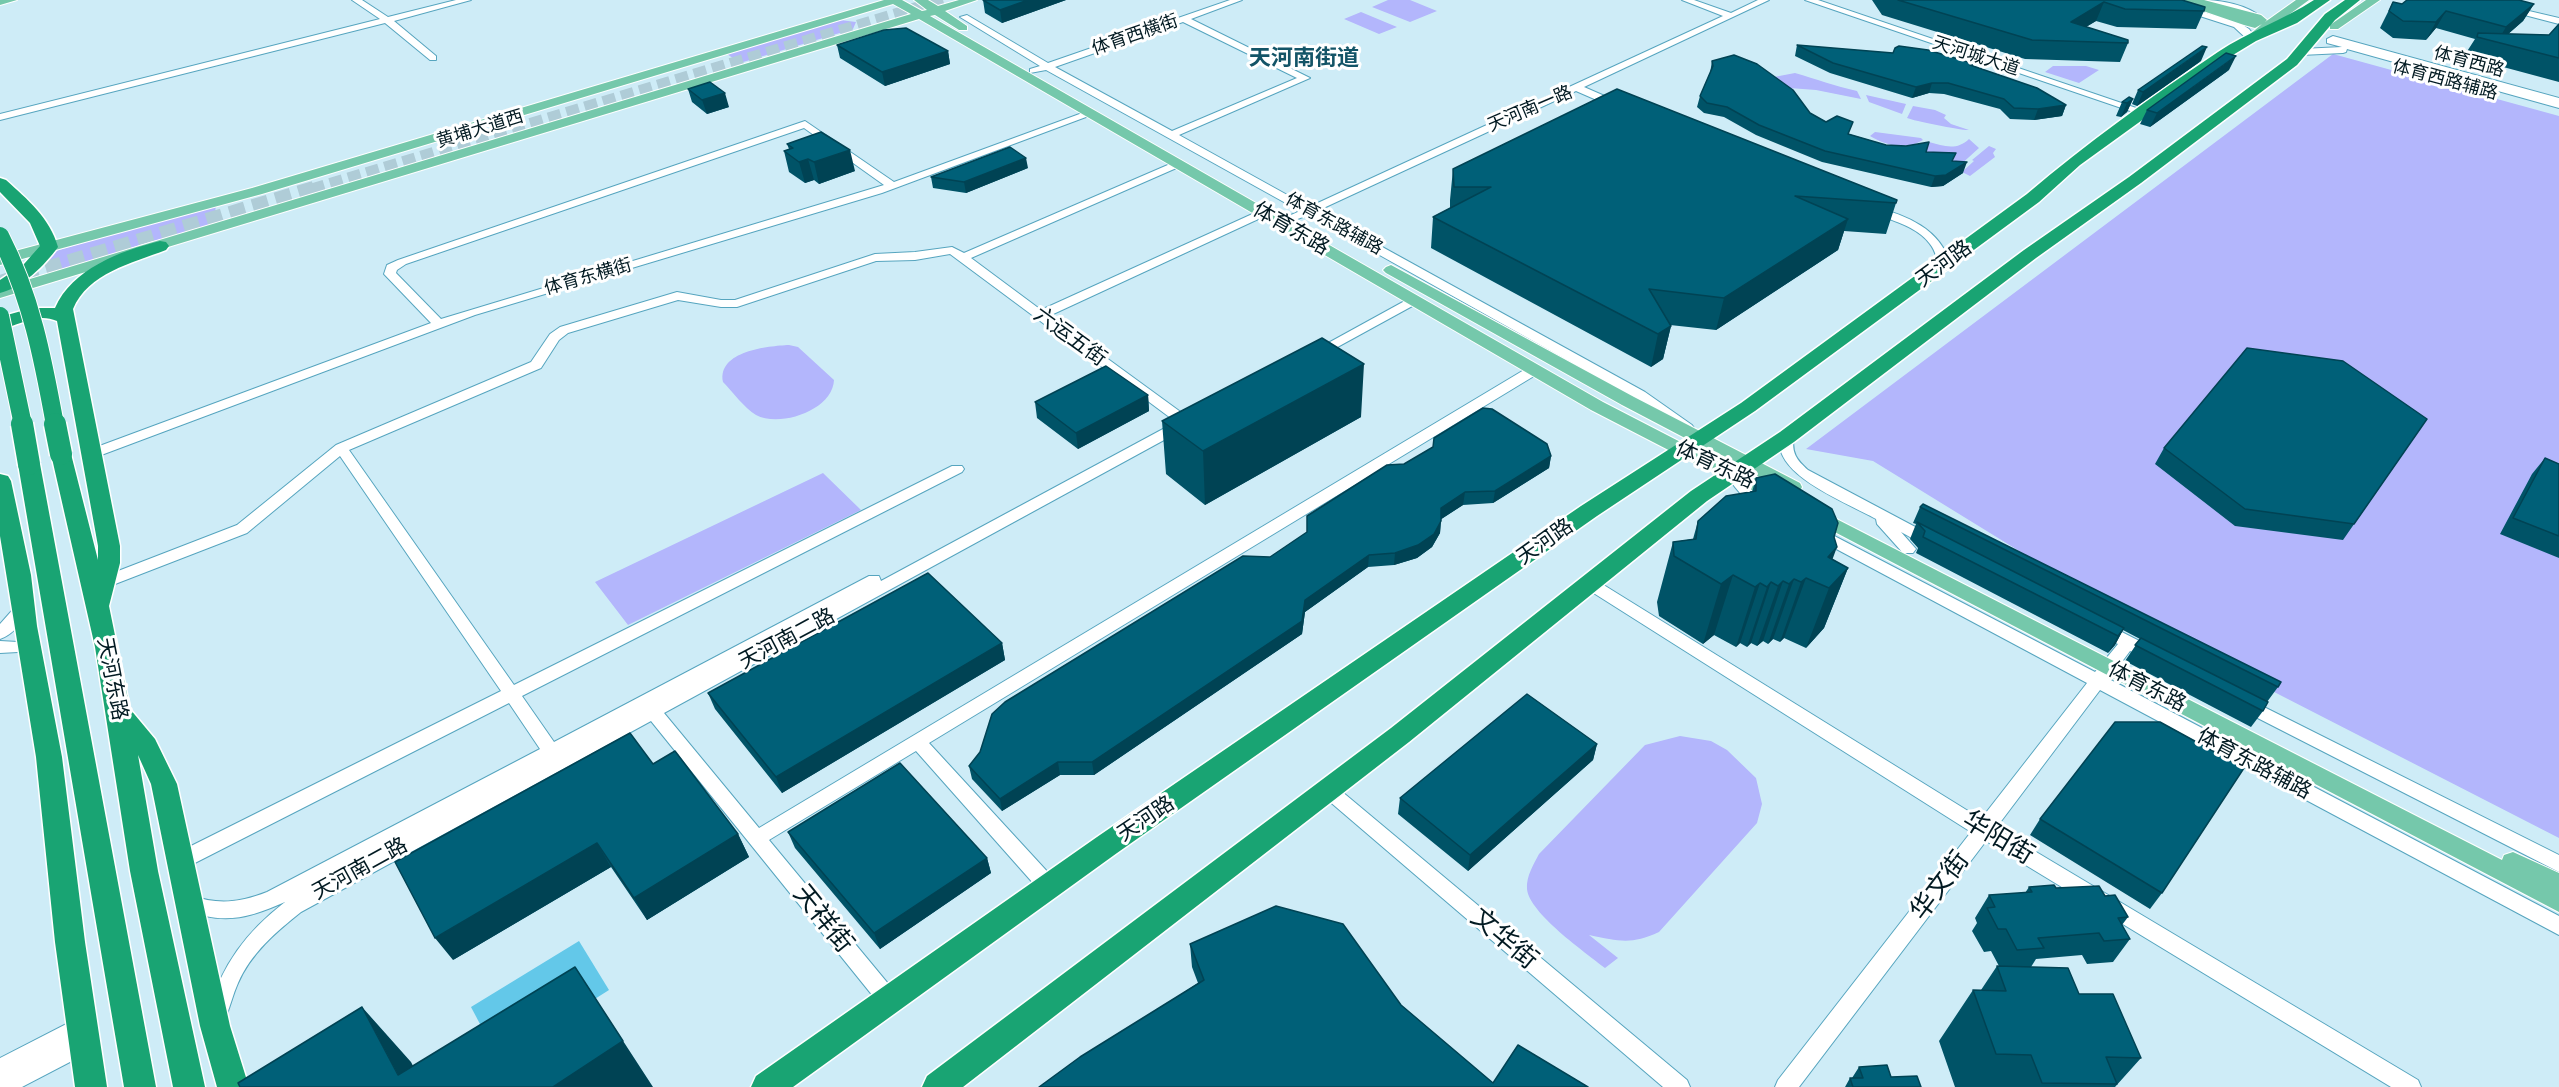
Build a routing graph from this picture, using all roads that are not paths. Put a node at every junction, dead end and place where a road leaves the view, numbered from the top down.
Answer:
1 (10, 0) edge
2 (356, 0) edge
3 (467, 0) edge
4 (895, 0) edge
5 (920, 0) edge
6 (971, 0) edge
7 (983, 0) edge
8 (1238, 0) edge
9 (1686, 0) edge
10 (1765, 0) edge
11 (1809, 0) edge
12 (2154, 0) edge
13 (2177, 0) edge
14 (2191, 0) edge
15 (2207, 0) edge
16 (2302, 0) edge
17 (2323, 0) edge
18 (2353, 0) edge
19 (2374, 0) edge
20 (2471, 0) edge
21 (0, 2) edge
22 (938, 10) junction
23 (2218, 10) junction
24 (2288, 11) junction
25 (2253, 14) junction
26 (920, 15) junction
27 (964, 16) junction
28 (1732, 16) junction
29 (1183, 19) junction
30 (387, 20) junction
31 (2559, 21) edge
32 (2332, 22) junction
33 (948, 32) junction
34 (976, 37) junction
35 (2251, 38) junction
36 (835, 41) junction
37 (2306, 45) junction
38 (2330, 50) junction
39 (2383, 52) junction
40 (2370, 54) junction
41 (433, 58) dead end
42 (1040, 68) junction
43 (1577, 88) junction
44 (2559, 95) edge
45 (2559, 103) edge
46 (1632, 111) edge
47 (2559, 111) edge
48 (2143, 112) junction
49 (1089, 114) junction
50 (0, 117) edge
51 (1171, 135) junction
52 (1177, 164) junction
53 (1, 186) edge
54 (892, 186) junction
55 (257, 191) junction
56 (1867, 207) edge
57 (270, 213) junction
58 (1263, 213) junction
59 (1306, 216) junction
60 (0, 236) edge
61 (160, 246) junction
62 (49, 247) junction
63 (962, 258) junction
64 (0, 260) edge
65 (1944, 264) junction
66 (0, 288) edge
67 (0, 293) edge
68 (1408, 297) junction
69 (1040, 315) junction
70 (0, 316) edge
71 (64, 317) junction
72 (0, 324) edge
73 (439, 324) junction
74 (1302, 354) edge
75 (1534, 370) junction
76 (1184, 416) joint
77 (1787, 437) junction
78 (1692, 444) junction
79 (341, 448) junction
80 (91, 454) junction
81 (957, 469) dead end
82 (1741, 469) junction
83 (0, 481) edge
84 (1780, 512) edge
85 (1874, 512) junction
86 (1798, 522) edge
87 (42, 533) junction
88 (1908, 549) junction
89 (1949, 551) edge
90 (18, 575) junction
91 (105, 582) junction
92 (1589, 583) junction
93 (97, 606) junction
94 (22, 610) junction
95 (2090, 623) edge
96 (0, 633) edge
97 (0, 647) edge
98 (30, 647) junction
99 (2112, 661) junction
100 (2170, 664) edge
101 (512, 694) junction
102 (2234, 698) edge
103 (39, 701) junction
104 (650, 707) junction
105 (119, 714) junction
106 (917, 741) junction
107 (552, 752) junction
108 (86, 790) junction
109 (1328, 790) junction
110 (2335, 796) junction
111 (1982, 830) junction
112 (756, 838) junction
113 (180, 861) junction
114 (2559, 864) edge
115 (2559, 885) edge
116 (1048, 886) junction
117 (2559, 901) edge
118 (190, 903) junction
119 (2557, 919) edge
120 (888, 999) junction
121 (215, 1026) junction
122 (83, 1035) junction
123 (0, 1069) edge
124 (1, 1087) edge
125 (91, 1087) edge
126 (140, 1087) edge
127 (189, 1087) edge
128 (233, 1087) edge
129 (767, 1087) edge
130 (938, 1087) edge
131 (1679, 1087) edge
132 (1786, 1087) edge
133 (2410, 1087) edge

1 - 21 main road
2 - 30 street
3 - 30 street
4 - 26 main road, 体育东路
4 - 55 main road, 黄埔大道西
5 - 22 main road, 体育东路
6 - 22 main road, 黄埔大道西
7 - 27 main road
8 - 29 street, 体育西横街
9 - 28 street
10 - 28 street, 天河南一路
11 - 48 street, 天河城大道
12 - 35 street
13 - 23 main road
14 - 23 main road
15 - 25 street
16 - 24 main road
17 - 35 highway, 天河路
18 - 32 highway, 天河路
19 - 32 main road
20 - 31 street
22 - 26 main road, 黄埔大道西
22 - 34 main road, 体育东路
23 - 25 main road
23 - 35 main road
24 - 25 main road
24 - 35 main road
26 - 33 main road, 体育东路
26 - 36 main road, 黄埔大道西
27 - 34 main road
27 - 42 street, 体育东路辅路
28 - 43 street, 天河南一路
29 - 42 street, 体育西横街
29 - 51 street
30 - 41 street
30 - 50 street
32 - 37 highway, 天河路
32 - 39 street
32 - 44 street, 体育西路辅路
33 - 36 main road
33 - 49 main road, 体育东路
34 - 42 main road, 体育东路
35 - 48 highway, 天河路
36 - 57 main road, 黄埔大道西
37 - 38 street
37 - 77 highway, 天河路
38 - 40 street
38 - 47 street, 体育西路辅路
39 - 40 street
39 - 45 street, 体育西路
40 - 45 street, 体育西路
42 - 51 street, 体育东路辅路
42 - 59 main road, 体育东路
43 - 46 street
43 - 59 street, 天河南一路
48 - 65 highway, 天河路
49 - 52 main road, 体育东路
49 - 54 street, 体育东横街
51 - 59 street, 体育东路辅路
52 - 58 main road, 体育东路
52 - 63 street
53 - 62 highway
54 - 73 street, 体育东横街
54 - 73 street
55 - 57 main road
55 - 62 main road, 黄埔大道西
56 - 65 street
57 - 61 main road, 黄埔大道西
58 - 68 main road, 体育东路
58 - 69 street
59 - 78 main road, 体育东路
60 - 93 highway, 天河东路, bridge
61 - 67 main road, 黄埔大道西
61 - 71 highway
62 - 64 main road, 黄埔大道西
62 - 66 highway
63 - 69 street, 六运五街
63 - 79 street
65 - 78 highway, 天河路
68 - 74 street
68 - 75 main road, 体育东路
69 - 76 street, 六运五街
70 - 87 highway, 天河东路, bridge
71 - 72 highway
71 - 80 highway
73 - 80 street, 体育东横街
75 - 78 main road, 体育东路
75 - 106 street
76 - 104 street, 天河南二路
77 - 82 highway, 天河路
77 - 85 street
78 - 82 main road, 体育东路
78 - 116 highway, 天河路
79 - 91 street
79 - 101 street
80 - 91 highway
81 - 101 street
82 - 84 street
82 - 88 main road, 体育东路
82 - 92 highway, 天河路
82 - 99 main road, 体育东路
83 - 90 highway
85 - 88 street
85 - 89 street
86 - 99 street
87 - 90 highway
87 - 108 highway, 天河东路
88 - 99 main road, 体育东路
90 - 94 highway
91 - 93 highway
92 - 109 highway, 天河路
92 - 111 street, 华阳街
93 - 105 highway, 天河东路
94 - 96 street
94 - 98 highway
95 - 99 street
97 - 98 street
98 - 103 highway
99 - 100 street
99 - 110 main road, 体育东路
99 - 111 street, 华文街
99 - 115 main road, 体育东路
101 - 107 street
101 - 113 street
102 - 114 street
103 - 108 highway
103 - 122 highway
104 - 107 street, 天河南二路
104 - 112 street, 天祥街
104 - 121 street, 天河南二路
105 - 113 highway
105 - 127 highway, 天河东路
106 - 112 street
106 - 116 street
107 - 118 street, 天河南二路
108 - 126 highway, 天河东路
109 - 130 highway, 天河路
109 - 131 street, 文华街
110 - 117 main road, 体育东路
110 - 119 street, 体育东路辅路
111 - 132 street, 华文街
111 - 133 street, 华阳街
112 - 120 street, 天祥街
113 - 118 highway
116 - 120 highway, 天河路
118 - 121 highway
120 - 129 highway, 天河路
121 - 128 highway
122 - 123 street
122 - 124 street
122 - 125 highway

